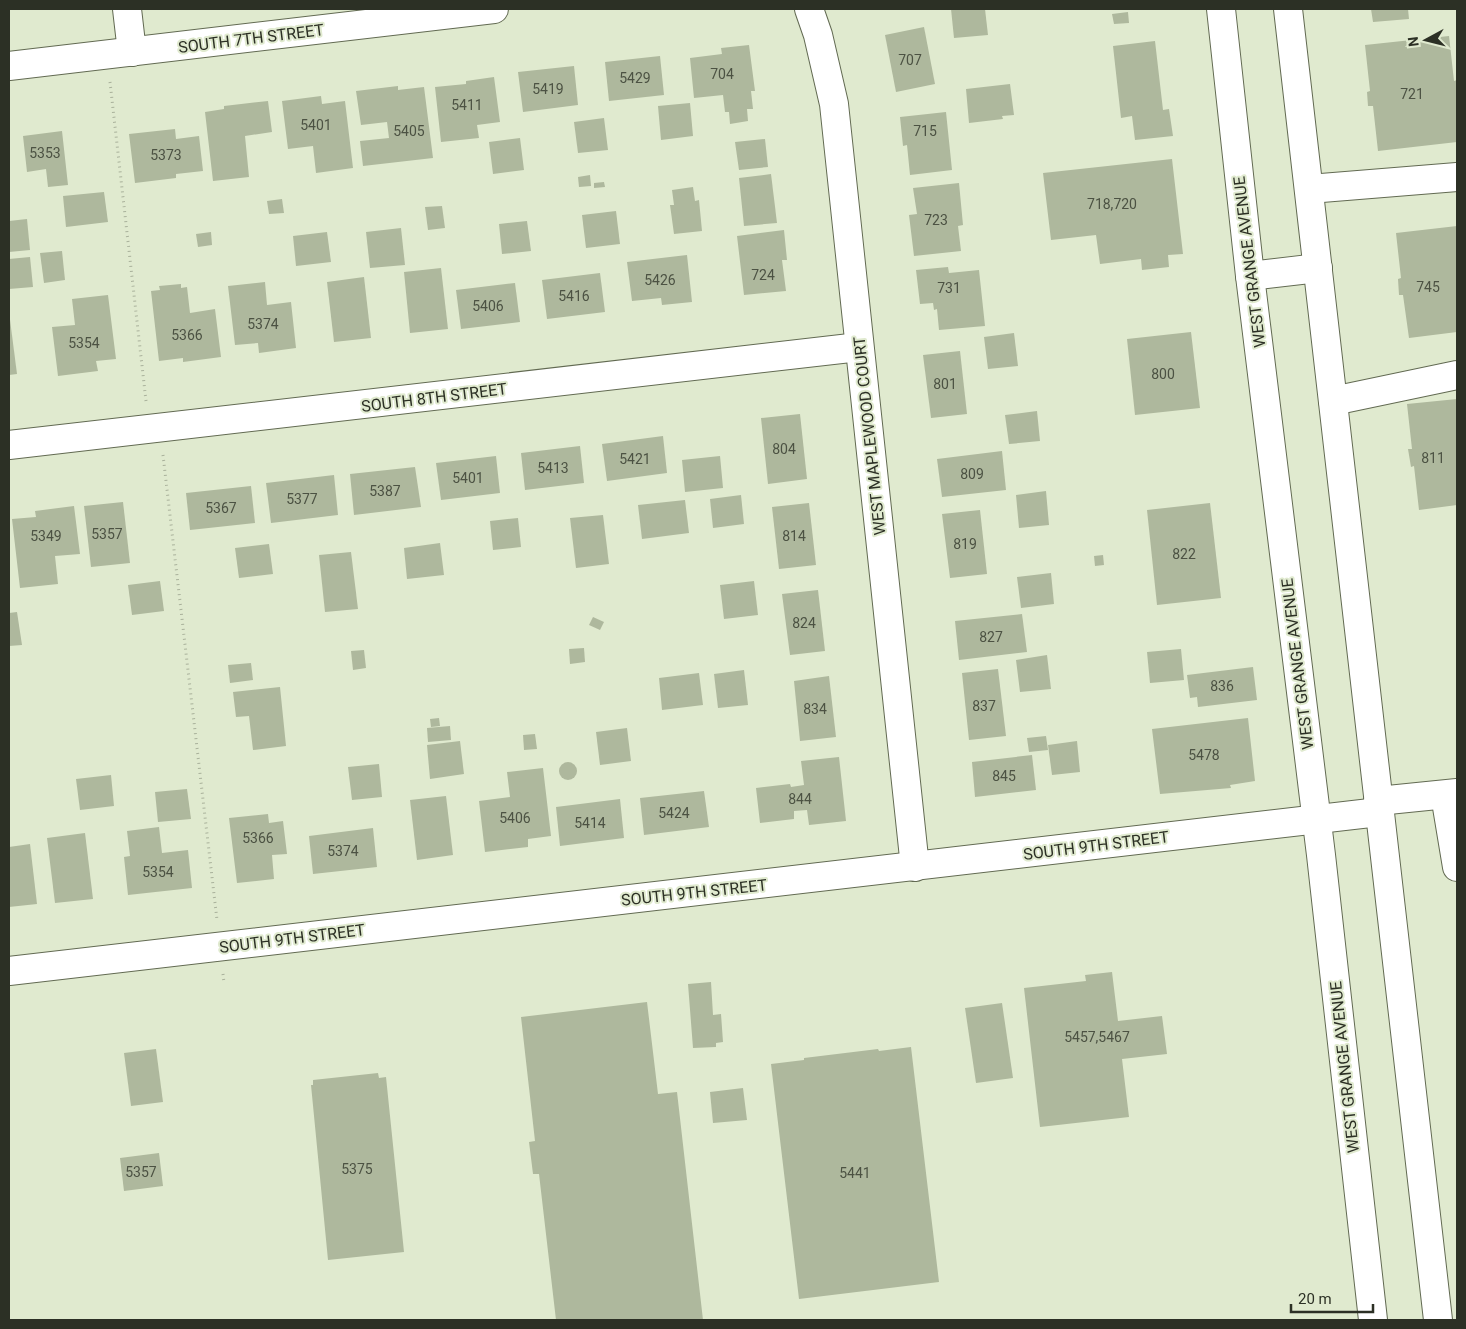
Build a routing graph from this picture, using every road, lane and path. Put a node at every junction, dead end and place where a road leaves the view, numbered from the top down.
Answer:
1 (127, 9) edge
2 (494, 9) edge
3 (809, 9) edge
4 (1221, 9) edge
5 (1288, 9) edge
6 (119, 53) junction
7 (9, 66) edge
8 (1457, 177) edge
9 (1309, 189) junction
10 (1318, 268) junction
11 (1250, 276) junction
12 (859, 347) junction
13 (1457, 375) edge
14 (1333, 401) junction
15 (153, 430) junction
16 (9, 445) edge
17 (1451, 794) edge
18 (1379, 806) junction
19 (1316, 818) junction
20 (915, 867) junction
21 (1457, 867) edge
22 (220, 946) junction
23 (9, 972) edge
24 (224, 983) dead end
25 (1372, 1320) edge
26 (1438, 1320) edge

1 - 6 street
2 - 6 street, SOUTH 7TH STREET
3 - 12 street, WEST MAPLEWOOD COURT
4 - 11 street, WEST GRANGE AVENUE
5 - 9 street
6 - 7 street, SOUTH 7TH STREET
6 - 15 path
8 - 9 street
9 - 10 street
10 - 11 street
10 - 14 street
11 - 19 street, WEST GRANGE AVENUE
12 - 15 street, SOUTH 8TH STREET
12 - 20 street, WEST MAPLEWOOD COURT
13 - 14 street
14 - 18 street
15 - 16 street, SOUTH 8TH STREET
15 - 22 path
17 - 18 street, SOUTH 9TH STREET
17 - 21 street
18 - 19 street, SOUTH 9TH STREET
18 - 26 street
19 - 20 street, SOUTH 9TH STREET
19 - 25 street, WEST GRANGE AVENUE
20 - 22 street, SOUTH 9TH STREET
22 - 23 street, SOUTH 9TH STREET
22 - 24 path

